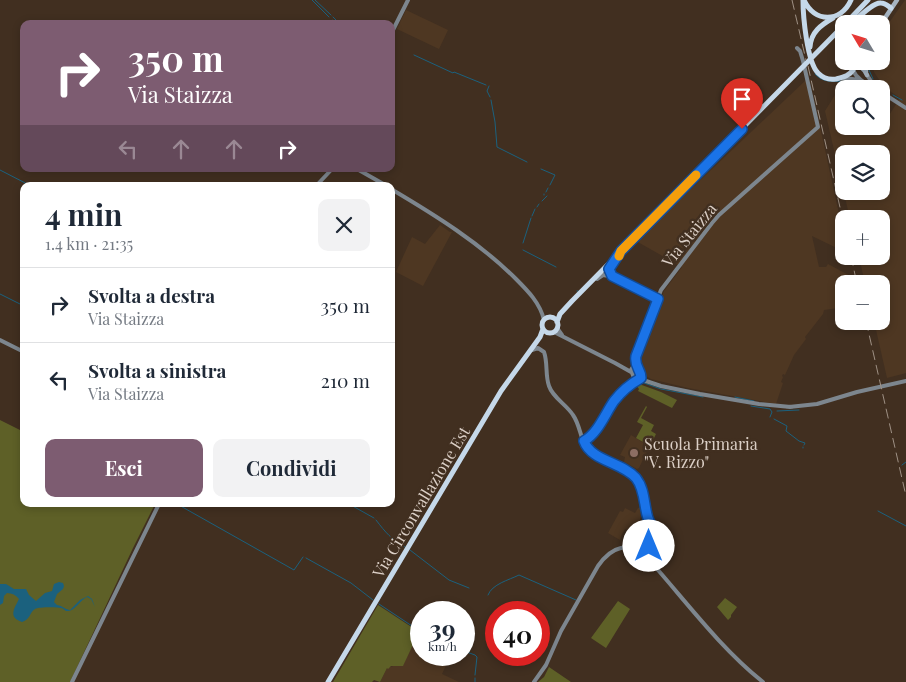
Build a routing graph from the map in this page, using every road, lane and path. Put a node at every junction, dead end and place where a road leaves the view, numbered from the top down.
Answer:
1 (408, 0) edge
2 (804, 0) edge
3 (852, 0) edge
4 (868, 0) edge
5 (897, 0) edge
6 (892, 8) junction
7 (835, 15) edge
8 (837, 15) edge
9 (853, 15) edge
10 (862, 15) edge
11 (887, 15) edge
12 (835, 16) edge
13 (395, 26) edge
14 (835, 33) edge
15 (835, 37) edge
16 (797, 48) dead end
17 (815, 53) junction
18 (850, 70) edge
19 (855, 70) edge
20 (863, 70) edge
21 (866, 70) edge
22 (867, 75) junction
23 (842, 78) junction
24 (859, 80) edge
25 (861, 80) edge
26 (870, 80) edge
27 (890, 98) edge
28 (906, 108) edge
29 (329, 172) edge
30 (362, 172) edge
31 (320, 182) edge
32 (380, 182) edge
33 (395, 192) edge
34 (621, 251) junction
35 (612, 276) junction
36 (583, 290) junction
37 (658, 299) junction
38 (560, 314) junction
39 (548, 318) junction
40 (557, 322) junction
41 (544, 330) junction
42 (555, 330) junction
43 (0, 340) edge
44 (20, 350) edge
45 (526, 355) junction
46 (633, 370) junction
47 (639, 378) junction
48 (906, 381) edge
49 (631, 385) junction
50 (584, 441) junction
51 (159, 507) edge
52 (649, 555) junction
53 (72, 682) edge
54 (328, 682) edge
55 (534, 682) edge
56 (763, 682) edge

1 - 13 street
2 - 7 main road
2 - 17 main road
3 - 8 main road
4 - 9 main road
5 - 6 main road
6 - 10 main road
6 - 11 main road
12 - 17 main road
14 - 17 main road
15 - 17 main road
16 - 37 street, Via Staizza
17 - 23 main road
17 - 34 main road
18 - 23 main road
19 - 25 street
20 - 22 main road
21 - 22 main road
22 - 26 street
23 - 24 street
27 - 28 street
29 - 31 street
30 - 32 street
33 - 39 street
34 - 35 street
34 - 36 main road
35 - 36 street
35 - 37 street
36 - 38 main road
37 - 46 street, Via Staizza
38 - 39 main road
38 - 40 main road
39 - 40 main road
39 - 41 main road
40 - 42 main road
41 - 42 main road
41 - 45 main road, Via Circonvallazione Est
42 - 46 street
43 - 44 street
45 - 50 street
45 - 54 main road, Via Circonvallazione Est
46 - 47 street
46 - 47 street
46 - 49 street, Via Staizza
47 - 48 street
47 - 49 street
49 - 50 street
50 - 52 street
51 - 53 street
52 - 55 street
52 - 56 street

